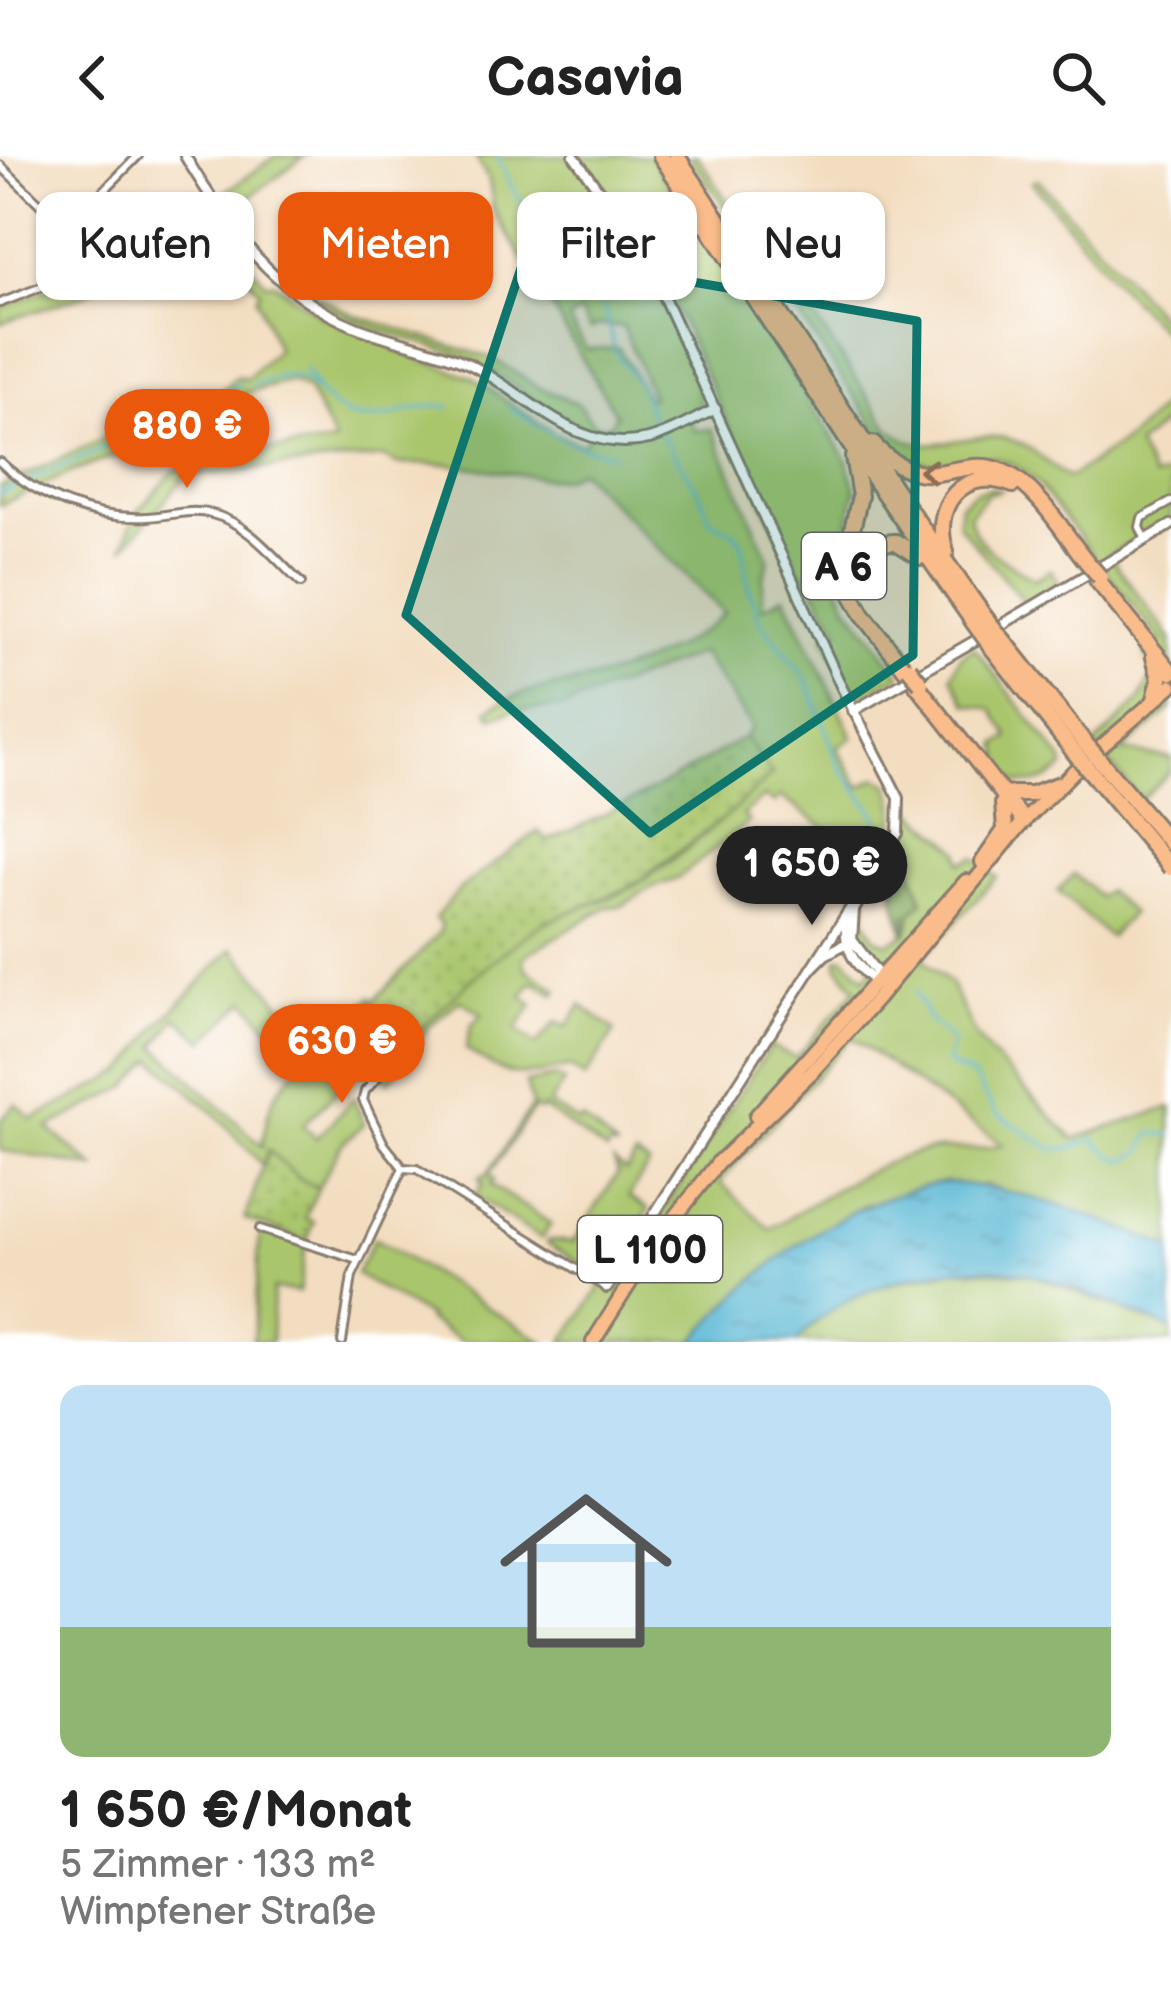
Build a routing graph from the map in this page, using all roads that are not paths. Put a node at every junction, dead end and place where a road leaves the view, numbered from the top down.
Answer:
1 (138, 156) edge
2 (185, 156) edge
3 (574, 156) edge
4 (661, 156) edge
5 (677, 156) edge
6 (0, 165) edge
7 (102, 192) edge
8 (207, 192) edge
9 (36, 200) edge
10 (254, 257) edge
11 (36, 289) edge
12 (0, 303) edge
13 (716, 409) junction
14 (844, 412) junction
15 (850, 446) junction
16 (0, 462) edge
17 (1171, 502) edge
18 (1171, 526) edge
19 (1146, 540) junction
20 (1086, 563) junction
21 (934, 567) junction
22 (954, 574) junction
23 (1098, 579) junction
24 (301, 583) dead end
25 (979, 619) junction
26 (1150, 647) junction
27 (1169, 658) edge
28 (908, 669) junction
29 (1171, 672) edge
30 (1171, 686) edge
31 (1155, 699) junction
32 (853, 711) junction
33 (1080, 747) junction
34 (1060, 784) junction
35 (1004, 793) junction
36 (1026, 818) junction
37 (1171, 844) edge
38 (891, 848) junction
39 (988, 858) junction
40 (1171, 868) edge
41 (847, 913) junction
42 (849, 943) junction
43 (907, 954) junction
44 (863, 959) junction
45 (813, 967) junction
46 (881, 983) junction
47 (406, 1048) dead end
48 (403, 1168) junction
49 (260, 1228) dead end
50 (358, 1260) junction
51 (607, 1288) joint
52 (342, 1342) edge
53 (593, 1342) edge

1 - 7 street
2 - 8 street
3 - 13 street
4 - 15 highway, A 6
5 - 14 highway, A 6
6 - 9 street
10 - 13 street
11 - 12 street
13 - 32 street
20 -> 14 highway
14 - 22 highway, A 6
15 - 21 highway, A 6
15 - 28 highway, A 6
16 - 24 street
17 - 19 street
18 - 19 street
19 - 32 street
20 - 22 highway
20 - 23 highway, bridge
21 - 25 highway, A 6
21 - 28 highway
22 - 25 highway, A 6
23 - 26 highway
23 - 27 highway
25 - 33 highway, A 6, bridge
26 - 29 highway
26 - 31 highway
28 - 35 highway, bridge
30 - 31 main road, L 1100
31 - 34 main road, L 1100
32 - 38 street
33 - 37 highway, A 6, bridge
33 - 40 highway, A 6, bridge
34 - 35 highway
34 - 36 main road, L 1100
35 - 36 highway
35 - 39 highway
36 - 39 main road, L 1100
38 - 41 street
38 - 42 street
39 - 43 main road, L 1100
41 - 42 street
41 - 45 street
42 - 44 street
42 - 45 street
42 - 46 street
43 - 44 street
43 - 46 main road, L 1100
44 - 46 street
45 - 51 street
46 - 53 main road, L 1100
47 - 48 street
48 - 50 street
48 - 51 street
49 - 50 street
50 - 52 street

